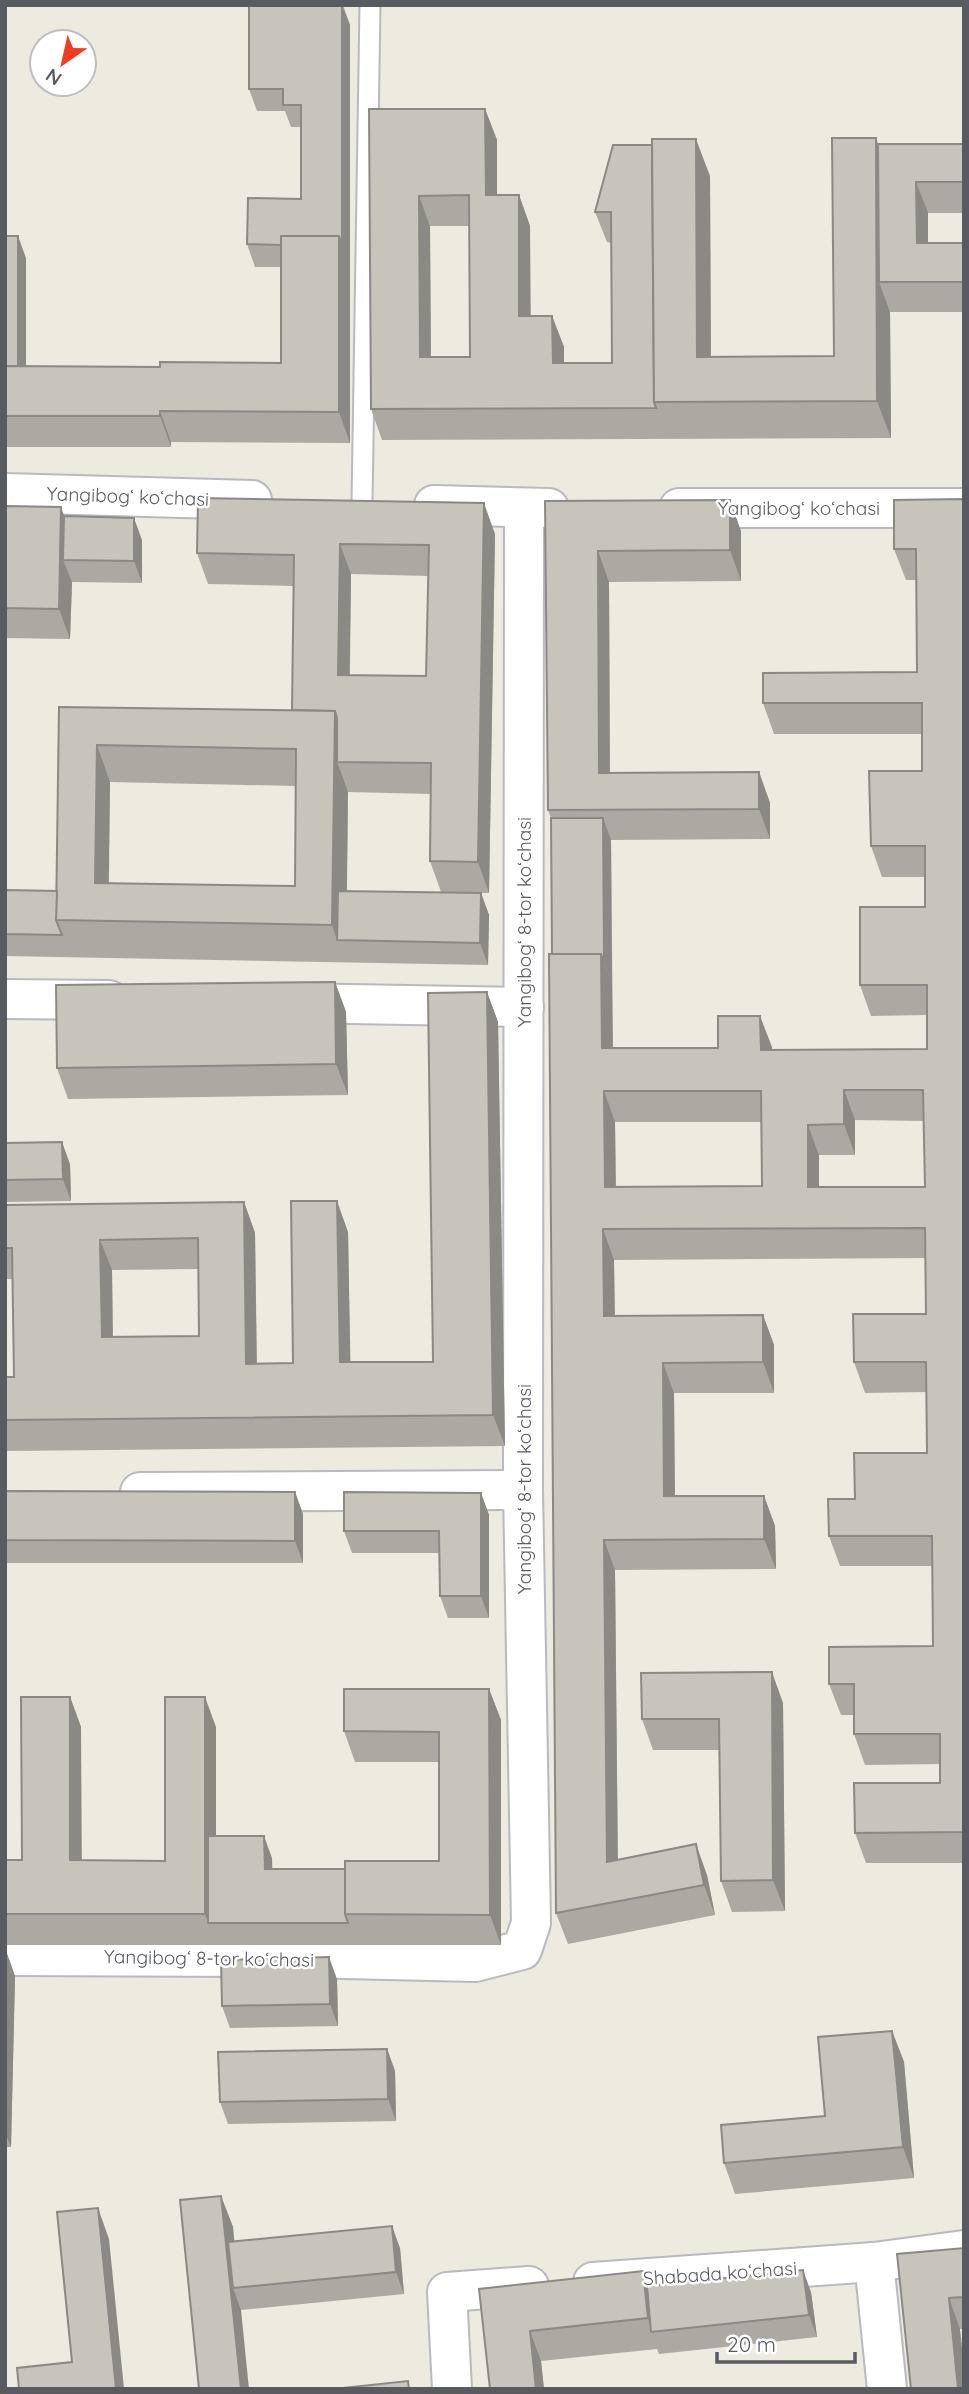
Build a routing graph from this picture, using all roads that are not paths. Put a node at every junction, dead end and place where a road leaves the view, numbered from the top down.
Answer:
1 (370, 5) edge
2 (5, 493) edge
3 (293, 501) edge
4 (348, 502) joint
5 (524, 508) junction
6 (579, 508) edge
7 (648, 508) edge
8 (964, 508) edge
9 (5, 999) edge
10 (142, 1001) edge
11 (251, 1003) edge
12 (524, 1007) junction
13 (523, 1490) junction
14 (103, 1492) edge
15 (5, 1956) edge
16 (964, 2250) edge
17 (874, 2262) junction
18 (452, 2389) edge
19 (887, 2389) edge

1 - 4 lane
2 - 3 street, Yangibogʻ koʻchasi
4 - 5 street
5 - 6 street
5 - 12 street, Yangibogʻ 8-tor koʻchasi
7 - 8 street, Yangibogʻ koʻchasi
9 - 10 street
11 - 12 street
12 - 13 street, Yangibogʻ 8-tor koʻchasi
13 - 14 street
13 - 15 street, Yangibogʻ 8-tor koʻchasi
16 - 17 street, Shabada koʻchasi
17 - 18 street, Shabada koʻchasi
17 - 19 street

